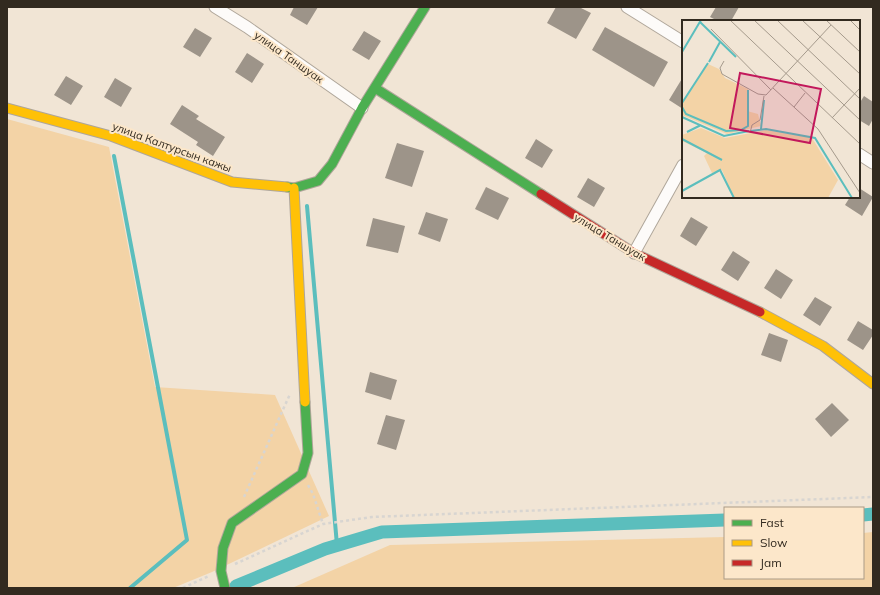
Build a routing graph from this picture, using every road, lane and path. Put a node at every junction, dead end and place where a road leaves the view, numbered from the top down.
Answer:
1 (215, 7) edge
2 (425, 7) edge
3 (627, 7) edge
4 (682, 41) edge
5 (375, 88) junction
6 (7, 108) edge
7 (362, 108) junction
8 (860, 155) edge
9 (873, 163) edge
10 (682, 167) edge
11 (294, 188) junction
12 (634, 253) junction
13 (304, 381) junction
14 (873, 384) edge
15 (302, 474) junction
16 (873, 497) edge
17 (242, 501) dead end
18 (323, 524) junction
19 (221, 571) junction
20 (183, 588) edge
21 (225, 588) edge

1 - 7 street, улица Таншуак
2 - 5 street, улица Калтурсын кажы
3 - 4 street
5 - 7 street, улица Калтурсын кажы
5 - 12 street, улица Таншуак
6 - 11 street, улица Калтурсын кажы
7 - 11 street, улица Калтурсын кажы
8 - 9 street
10 - 12 street
11 - 13 street
12 - 14 street, улица Таншуак
13 - 15 street
13 - 17 path
15 - 18 path
15 - 19 street
16 - 18 path
18 - 19 path
19 - 20 path
19 - 21 street

